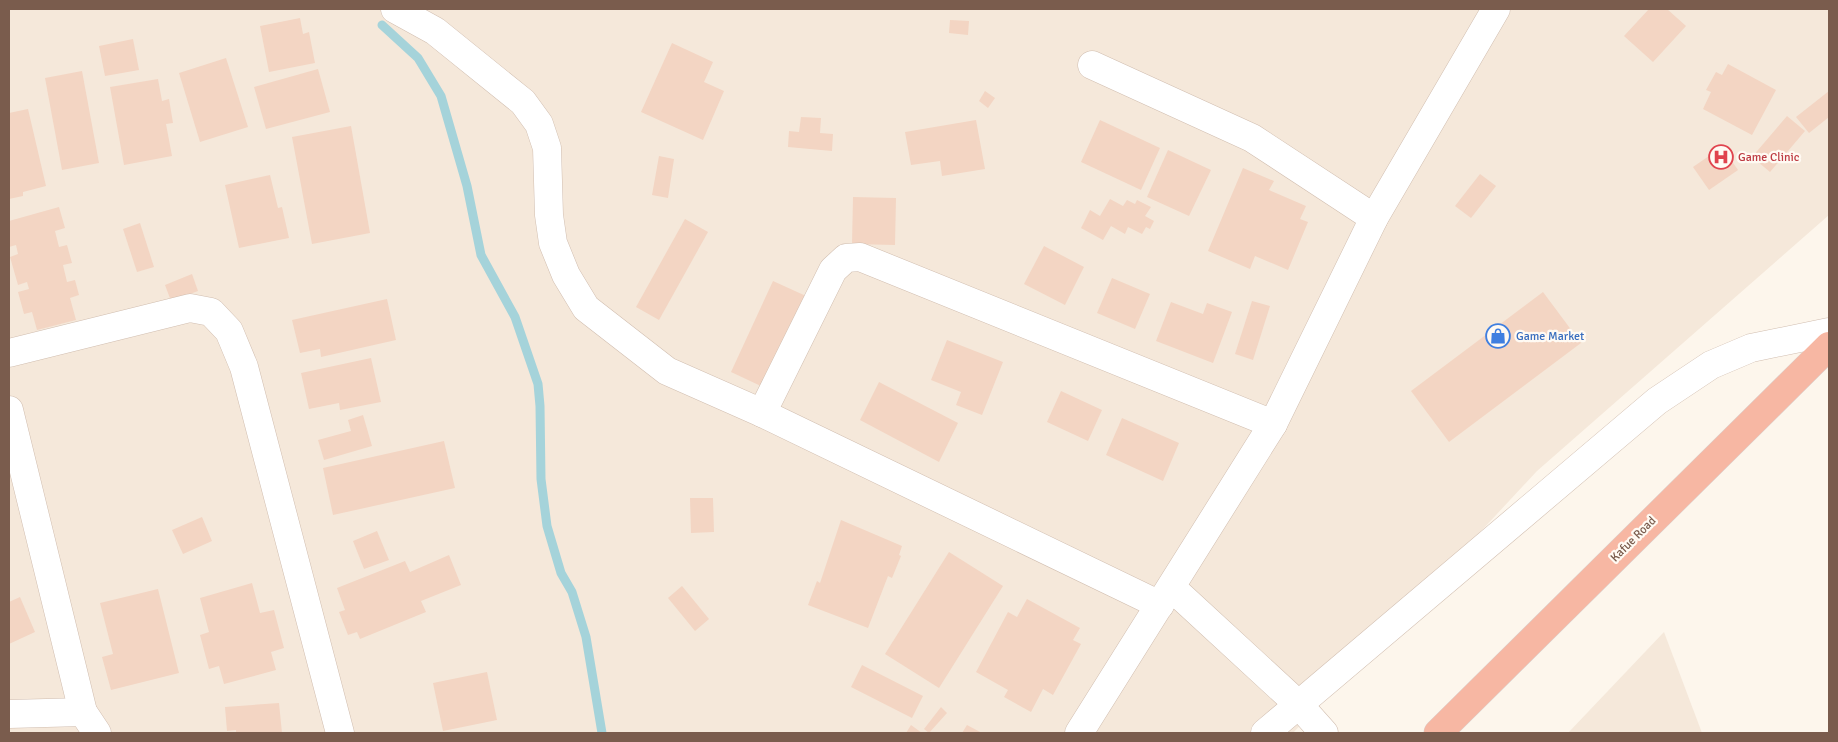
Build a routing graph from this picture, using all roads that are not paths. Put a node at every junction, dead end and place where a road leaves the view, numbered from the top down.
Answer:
1 (394, 9) edge
2 (1496, 9) edge
3 (1092, 64) dead end
4 (1374, 218) junction
5 (1829, 332) edge
6 (1829, 346) edge
7 (9, 353) edge
8 (9, 410) edge
9 (762, 413) junction
10 (1273, 424) junction
11 (1166, 596) junction
12 (1299, 705) junction
13 (9, 714) edge
14 (90, 723) edge
15 (340, 733) edge
16 (1078, 733) edge
17 (1265, 733) edge
18 (1324, 733) edge
19 (1438, 733) edge

1 - 9 street
2 - 4 street
3 - 4 street
4 - 10 street
5 - 12 street
6 - 19 highway, Kafue Road
7 - 15 street
8 - 14 street
9 - 10 street
9 - 11 street
10 - 11 street
11 - 12 street
11 - 16 street
12 - 17 street
12 - 18 street
13 - 14 street

